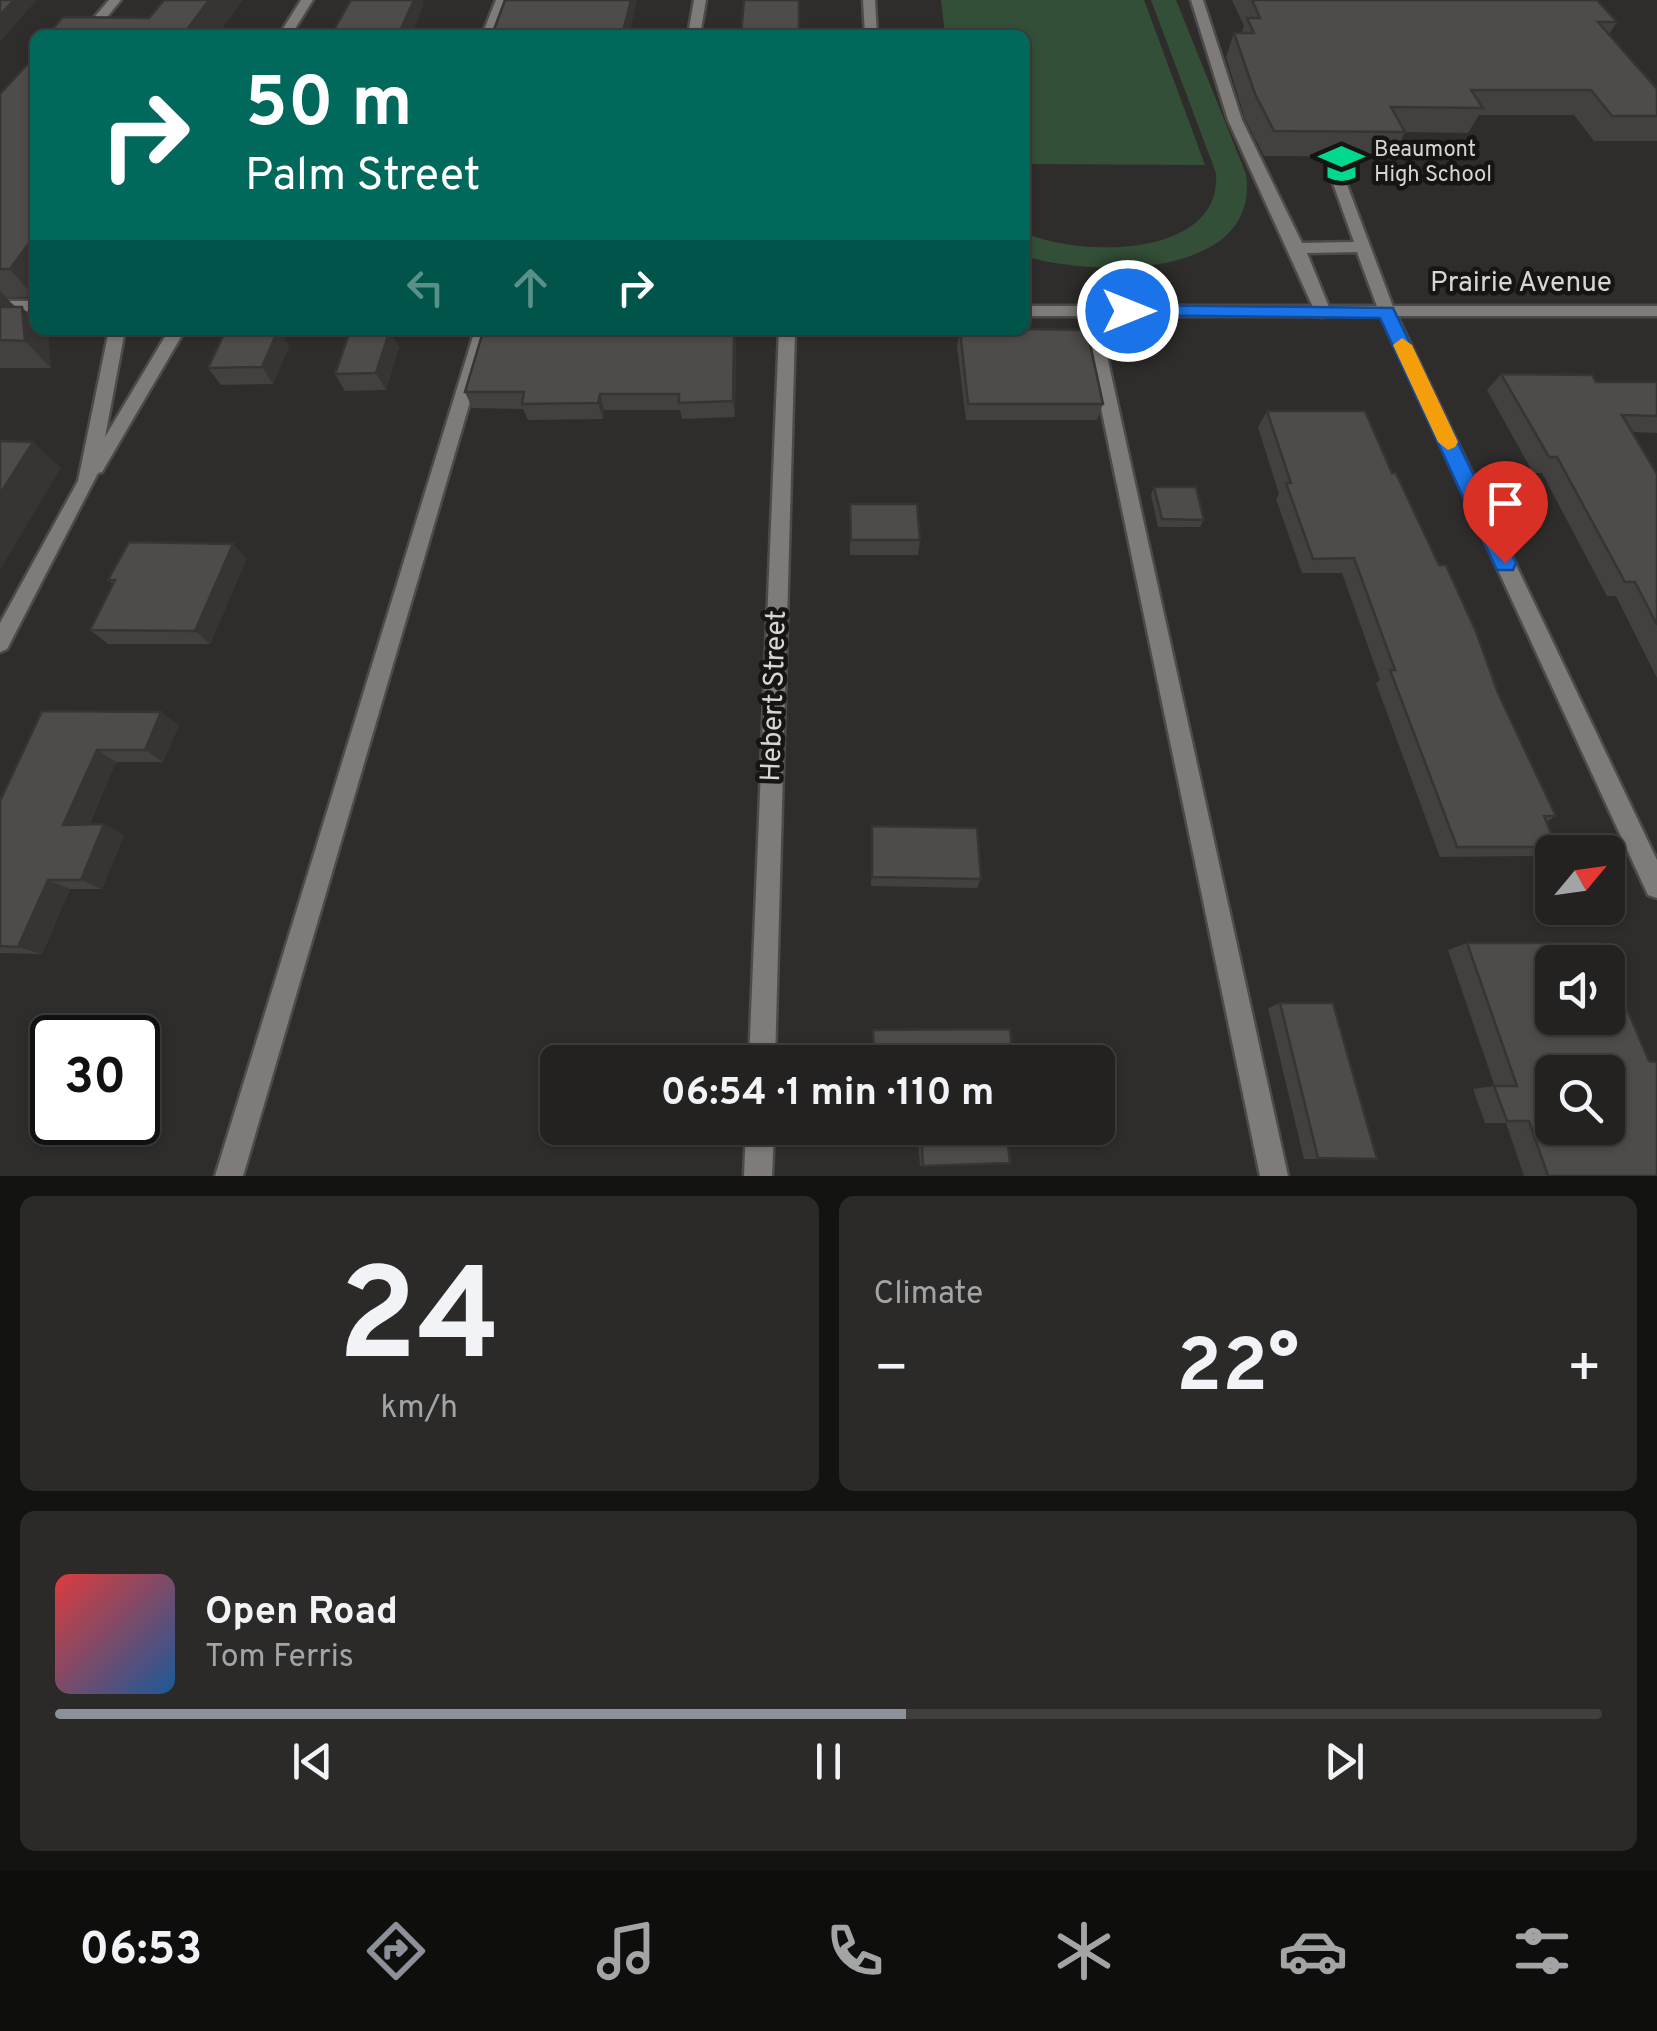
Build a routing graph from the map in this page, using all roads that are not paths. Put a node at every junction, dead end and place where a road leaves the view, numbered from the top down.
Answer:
1 (115, 0) edge
2 (307, 0) edge
3 (502, 0) edge
4 (700, 0) edge
5 (869, 0) edge
6 (1197, 0) edge
7 (88, 30) edge
8 (288, 30) edge
9 (490, 30) edge
10 (695, 30) edge
11 (870, 30) edge
12 (1333, 164) edge
13 (1361, 246) junction
14 (1298, 248) junction
15 (0, 306) edge
16 (30, 306) edge
17 (1030, 311) edge
18 (1089, 311) junction
19 (1657, 311) edge
20 (1323, 312) junction
21 (1387, 312) junction
22 (116, 335) edge
23 (174, 335) edge
24 (481, 335) edge
25 (787, 335) edge
26 (87, 482) junction
27 (0, 643) edge
28 (1657, 886) edge
29 (763, 1045) edge
30 (759, 1145) edge
31 (228, 1176) edge
32 (758, 1176) edge
33 (1274, 1176) edge

1 - 7 street
2 - 8 street
3 - 9 street
4 - 10 street
5 - 11 street
6 - 14 street
12 - 13 street
13 - 14 street
13 - 21 street
14 - 20 street
15 - 16 street
17 - 18 street, Prairie Avenue
18 - 20 street, Prairie Avenue
18 - 33 street
19 - 21 street, Prairie Avenue
20 - 21 street, Prairie Avenue
21 - 28 street
22 - 26 street
23 - 26 street
24 - 31 street
25 - 29 street, Hebert Street
26 - 27 street
30 - 32 street

